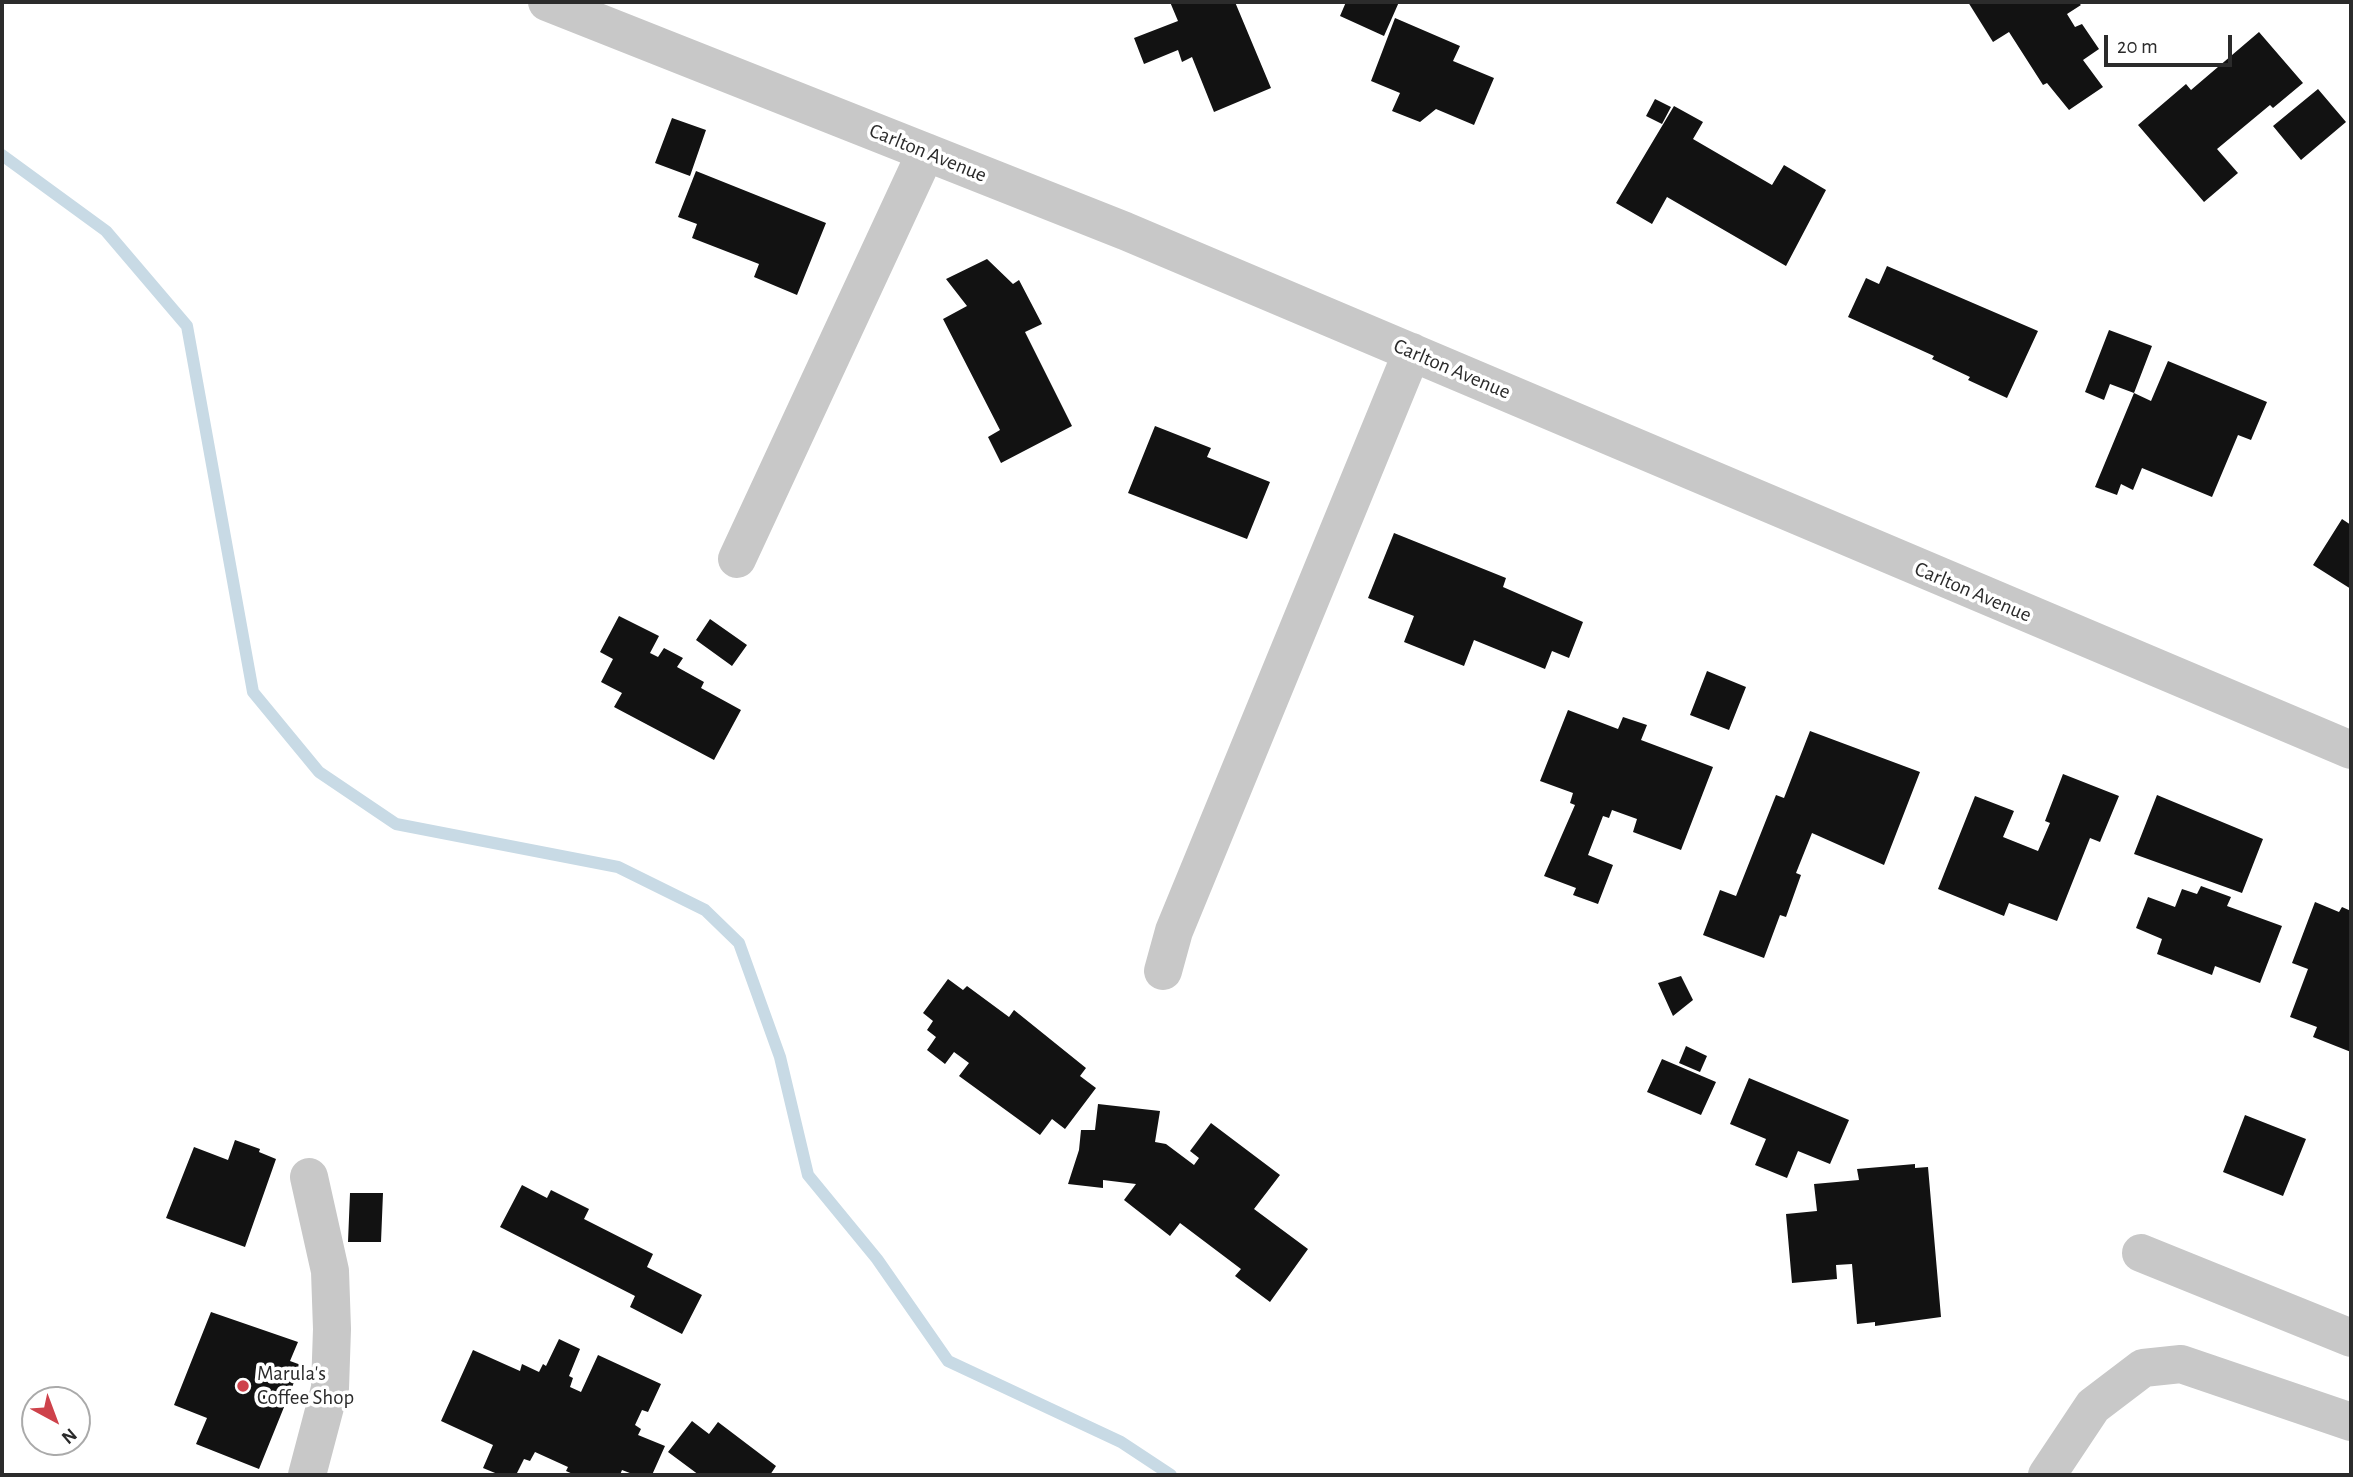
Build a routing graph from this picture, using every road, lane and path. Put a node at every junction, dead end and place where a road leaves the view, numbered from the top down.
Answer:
1 (547, 2) edge
2 (926, 152) junction
3 (1412, 352) junction
4 (737, 559) dead end
5 (2351, 750) edge
6 (1163, 971) dead end
7 (309, 1177) dead end
8 (2141, 1253) dead end
9 (2351, 1338) edge
10 (2351, 1422) edge
11 (307, 1475) edge
12 (2047, 1475) edge

1 - 2 street, Carlton Avenue
2 - 3 street, Carlton Avenue
2 - 4 street
3 - 5 street, Carlton Avenue
3 - 6 street
7 - 11 street
8 - 9 street
10 - 12 street

